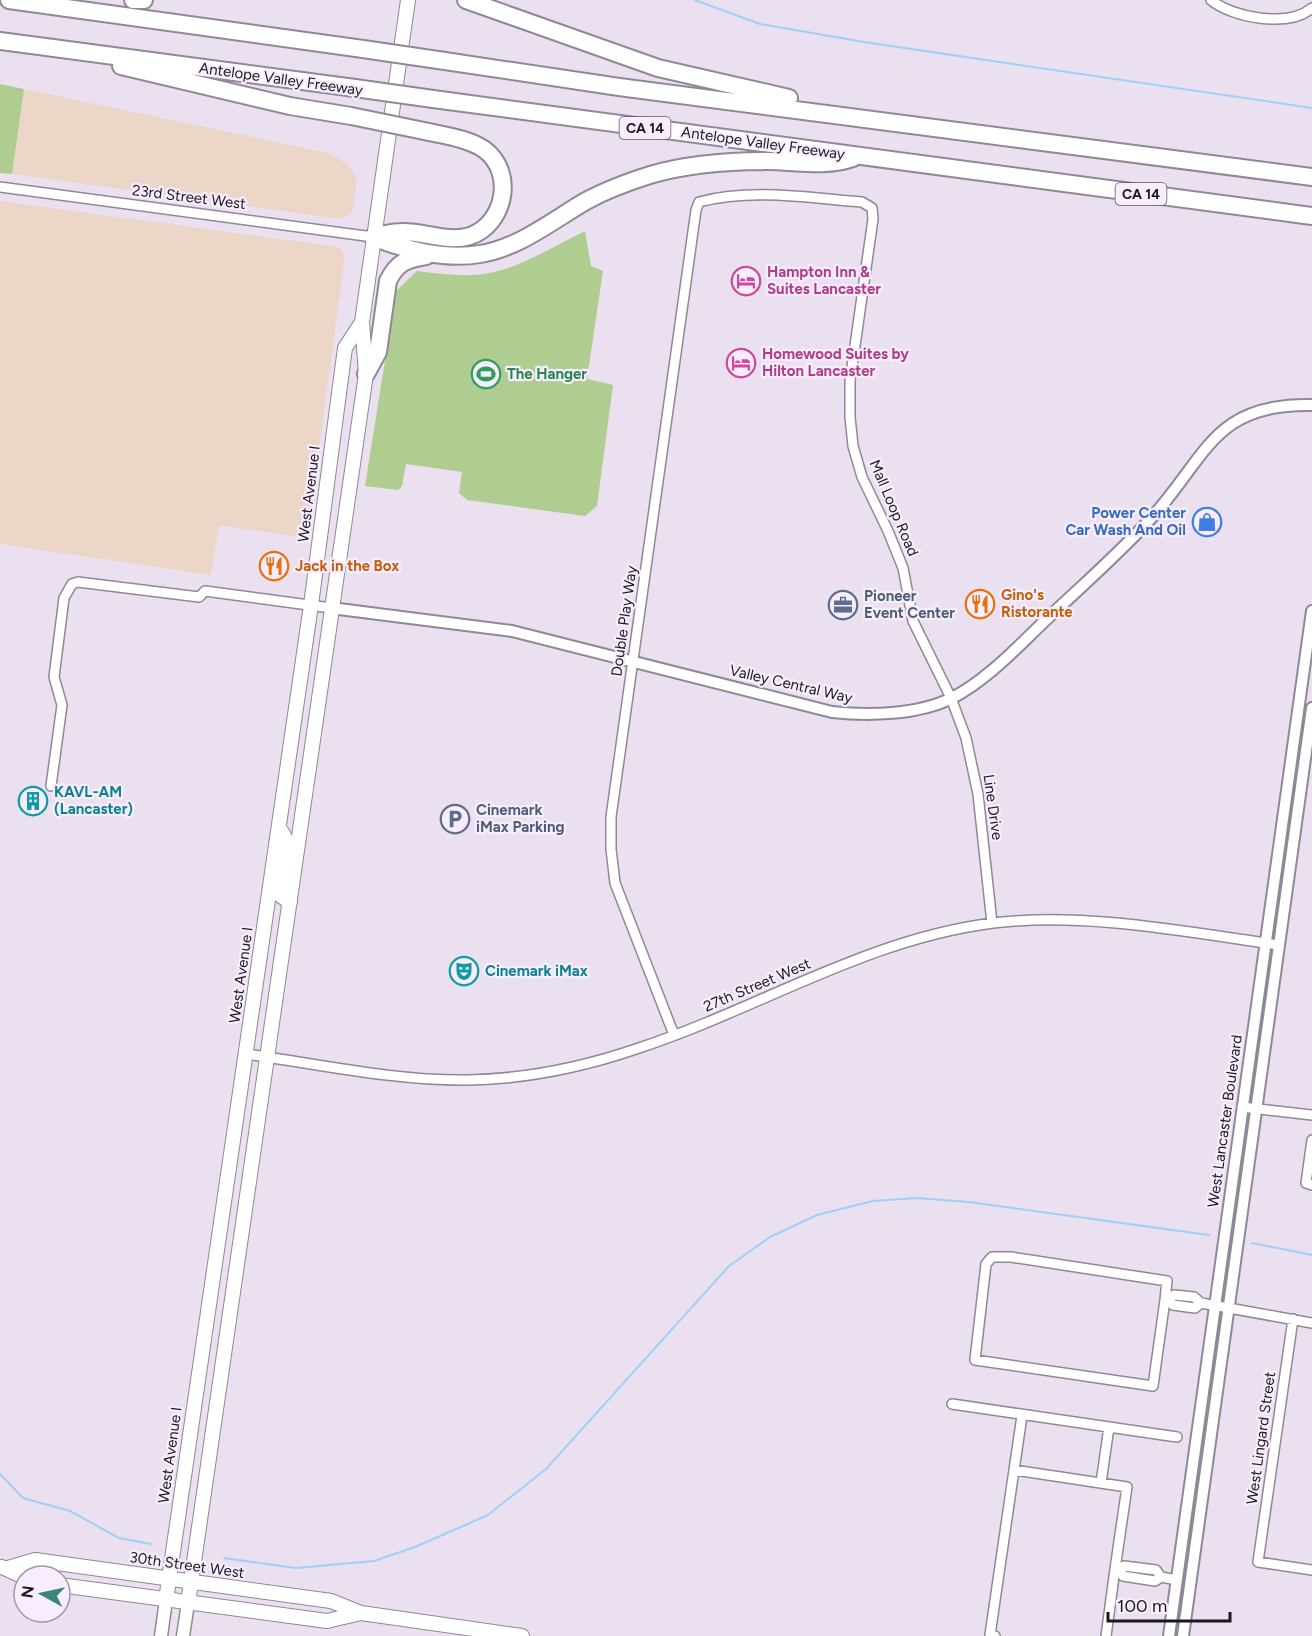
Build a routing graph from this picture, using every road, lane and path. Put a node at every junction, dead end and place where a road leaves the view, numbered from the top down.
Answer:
1 (9, 0) edge
2 (133, 0) edge
3 (144, 0) edge
4 (408, 0) edge
5 (466, 0) edge
6 (1211, 0) edge
7 (33, 1) edge
8 (1312, 8) edge
9 (0, 41) edge
10 (74, 51) junction
11 (833, 113) junction
12 (858, 156) junction
13 (1312, 177) edge
14 (0, 187) edge
15 (699, 202) joint
16 (1312, 216) edge
17 (374, 237) junction
18 (439, 254) junction
19 (362, 322) junction
20 (366, 374) junction
21 (1312, 396) edge
22 (1299, 404) junction
23 (1312, 405) edge
24 (311, 605) junction
25 (332, 608) junction
26 (1312, 610) edge
27 (633, 661) junction
28 (951, 698) junction
29 (1298, 706) junction
30 (1312, 708) edge
31 (51, 786) dead end
32 (279, 825) junction
33 (291, 902) junction
34 (992, 923) junction
35 (1265, 943) junction
36 (1279, 945) junction
37 (674, 1035) junction
38 (246, 1054) junction
39 (267, 1057) junction
40 (1242, 1107) junction
41 (1256, 1108) junction
42 (1312, 1115) edge
43 (1312, 1140) edge
44 (1309, 1184) edge
45 (1166, 1300) junction
46 (1215, 1305) junction
47 (1229, 1307) junction
48 (1293, 1318) junction
49 (1312, 1323) edge
50 (952, 1404) dead end
51 (1022, 1416) junction
52 (1109, 1427) junction
53 (1176, 1437) dead end
54 (1014, 1470) junction
55 (1101, 1483) junction
56 (4, 1567) edge
57 (1117, 1569) junction
58 (1312, 1570) edge
59 (169, 1579) junction
60 (1176, 1580) junction
61 (191, 1582) junction
62 (72, 1587) edge
63 (166, 1600) junction
64 (188, 1603) junction
65 (362, 1613) junction
66 (161, 1636) edge
67 (183, 1636) edge
68 (522, 1636) edge
69 (995, 1636) edge
70 (1106, 1636) edge
71 (1169, 1636) edge
72 (1183, 1636) edge

1 - 7 highway
2 - 3 highway
4 - 17 main road, West Avenue I
5 - 11 highway
6 - 8 street
7 - 11 highway, bridge
9 - 10 highway, Antelope Valley Freeway / CA 14
10 - 12 highway, Antelope Valley Freeway / CA 14, bridge
10 - 17 highway, bridge
11 - 13 highway
12 - 16 highway, Antelope Valley Freeway / CA 14
12 - 18 highway
14 - 17 street, 23rd Street West
15 - 27 street, Double Play Way
15 - 28 street, Mall Loop Road
17 - 18 highway
17 - 19 main road, West Avenue I
18 - 20 highway
19 - 20 main road, West Avenue I
19 - 24 main road, West Avenue I
20 - 25 main road, West Avenue I
21 - 22 street
22 - 23 street, Valley Central Way
22 - 28 street, Valley Central Way
24 - 25 street
24 - 31 street
24 - 32 main road, West Avenue I
25 - 27 street, Valley Central Way
25 - 33 main road, West Avenue I
26 - 29 street, West Lancaster Boulevard
27 - 28 street, Valley Central Way
27 - 37 street, Double Play Way
28 - 34 street, Line Drive
29 - 30 street
29 - 35 street, West Lancaster Boulevard
30 - 36 street, West Lancaster Boulevard
32 - 33 main road
32 - 38 main road, West Avenue I
33 - 39 main road, West Avenue I
34 - 35 street, 27th Street West
34 - 37 street, 27th Street West
35 - 36 street, 27th Street West
35 - 40 street, West Lancaster Boulevard
36 - 41 street, West Lancaster Boulevard
37 - 39 street, 27th Street West
38 - 39 street, 27th Street West
38 - 59 main road, West Avenue I
39 - 61 main road, West Avenue I
40 - 41 street
40 - 46 street, West Lancaster Boulevard
41 - 42 street
41 - 47 street, West Lancaster Boulevard
43 - 44 street
45 - 45 street
45 - 46 street
46 - 47 street
46 - 60 street, West Lancaster Boulevard
47 - 48 street
47 - 72 street, West Lancaster Boulevard
48 - 49 street
48 - 58 street, West Lingard Street
50 - 51 street
51 - 52 street
51 - 54 street
52 - 53 street
52 - 55 street
54 - 55 street
54 - 69 street
55 - 57 street
56 - 59 main road, 30th Street West
57 - 60 street
57 - 70 street
59 - 61 main road, 30th Street West
59 - 63 main road, West Avenue I
60 - 71 street, West Lancaster Boulevard
61 - 64 main road, West Avenue I
61 - 65 main road, 30th Street West
62 - 63 main road, 30th Street West
63 - 64 main road, 30th Street West
63 - 66 main road, West Avenue I
64 - 65 main road, 30th Street West
64 - 67 main road, West Avenue I
65 - 68 main road, 30th Street West

